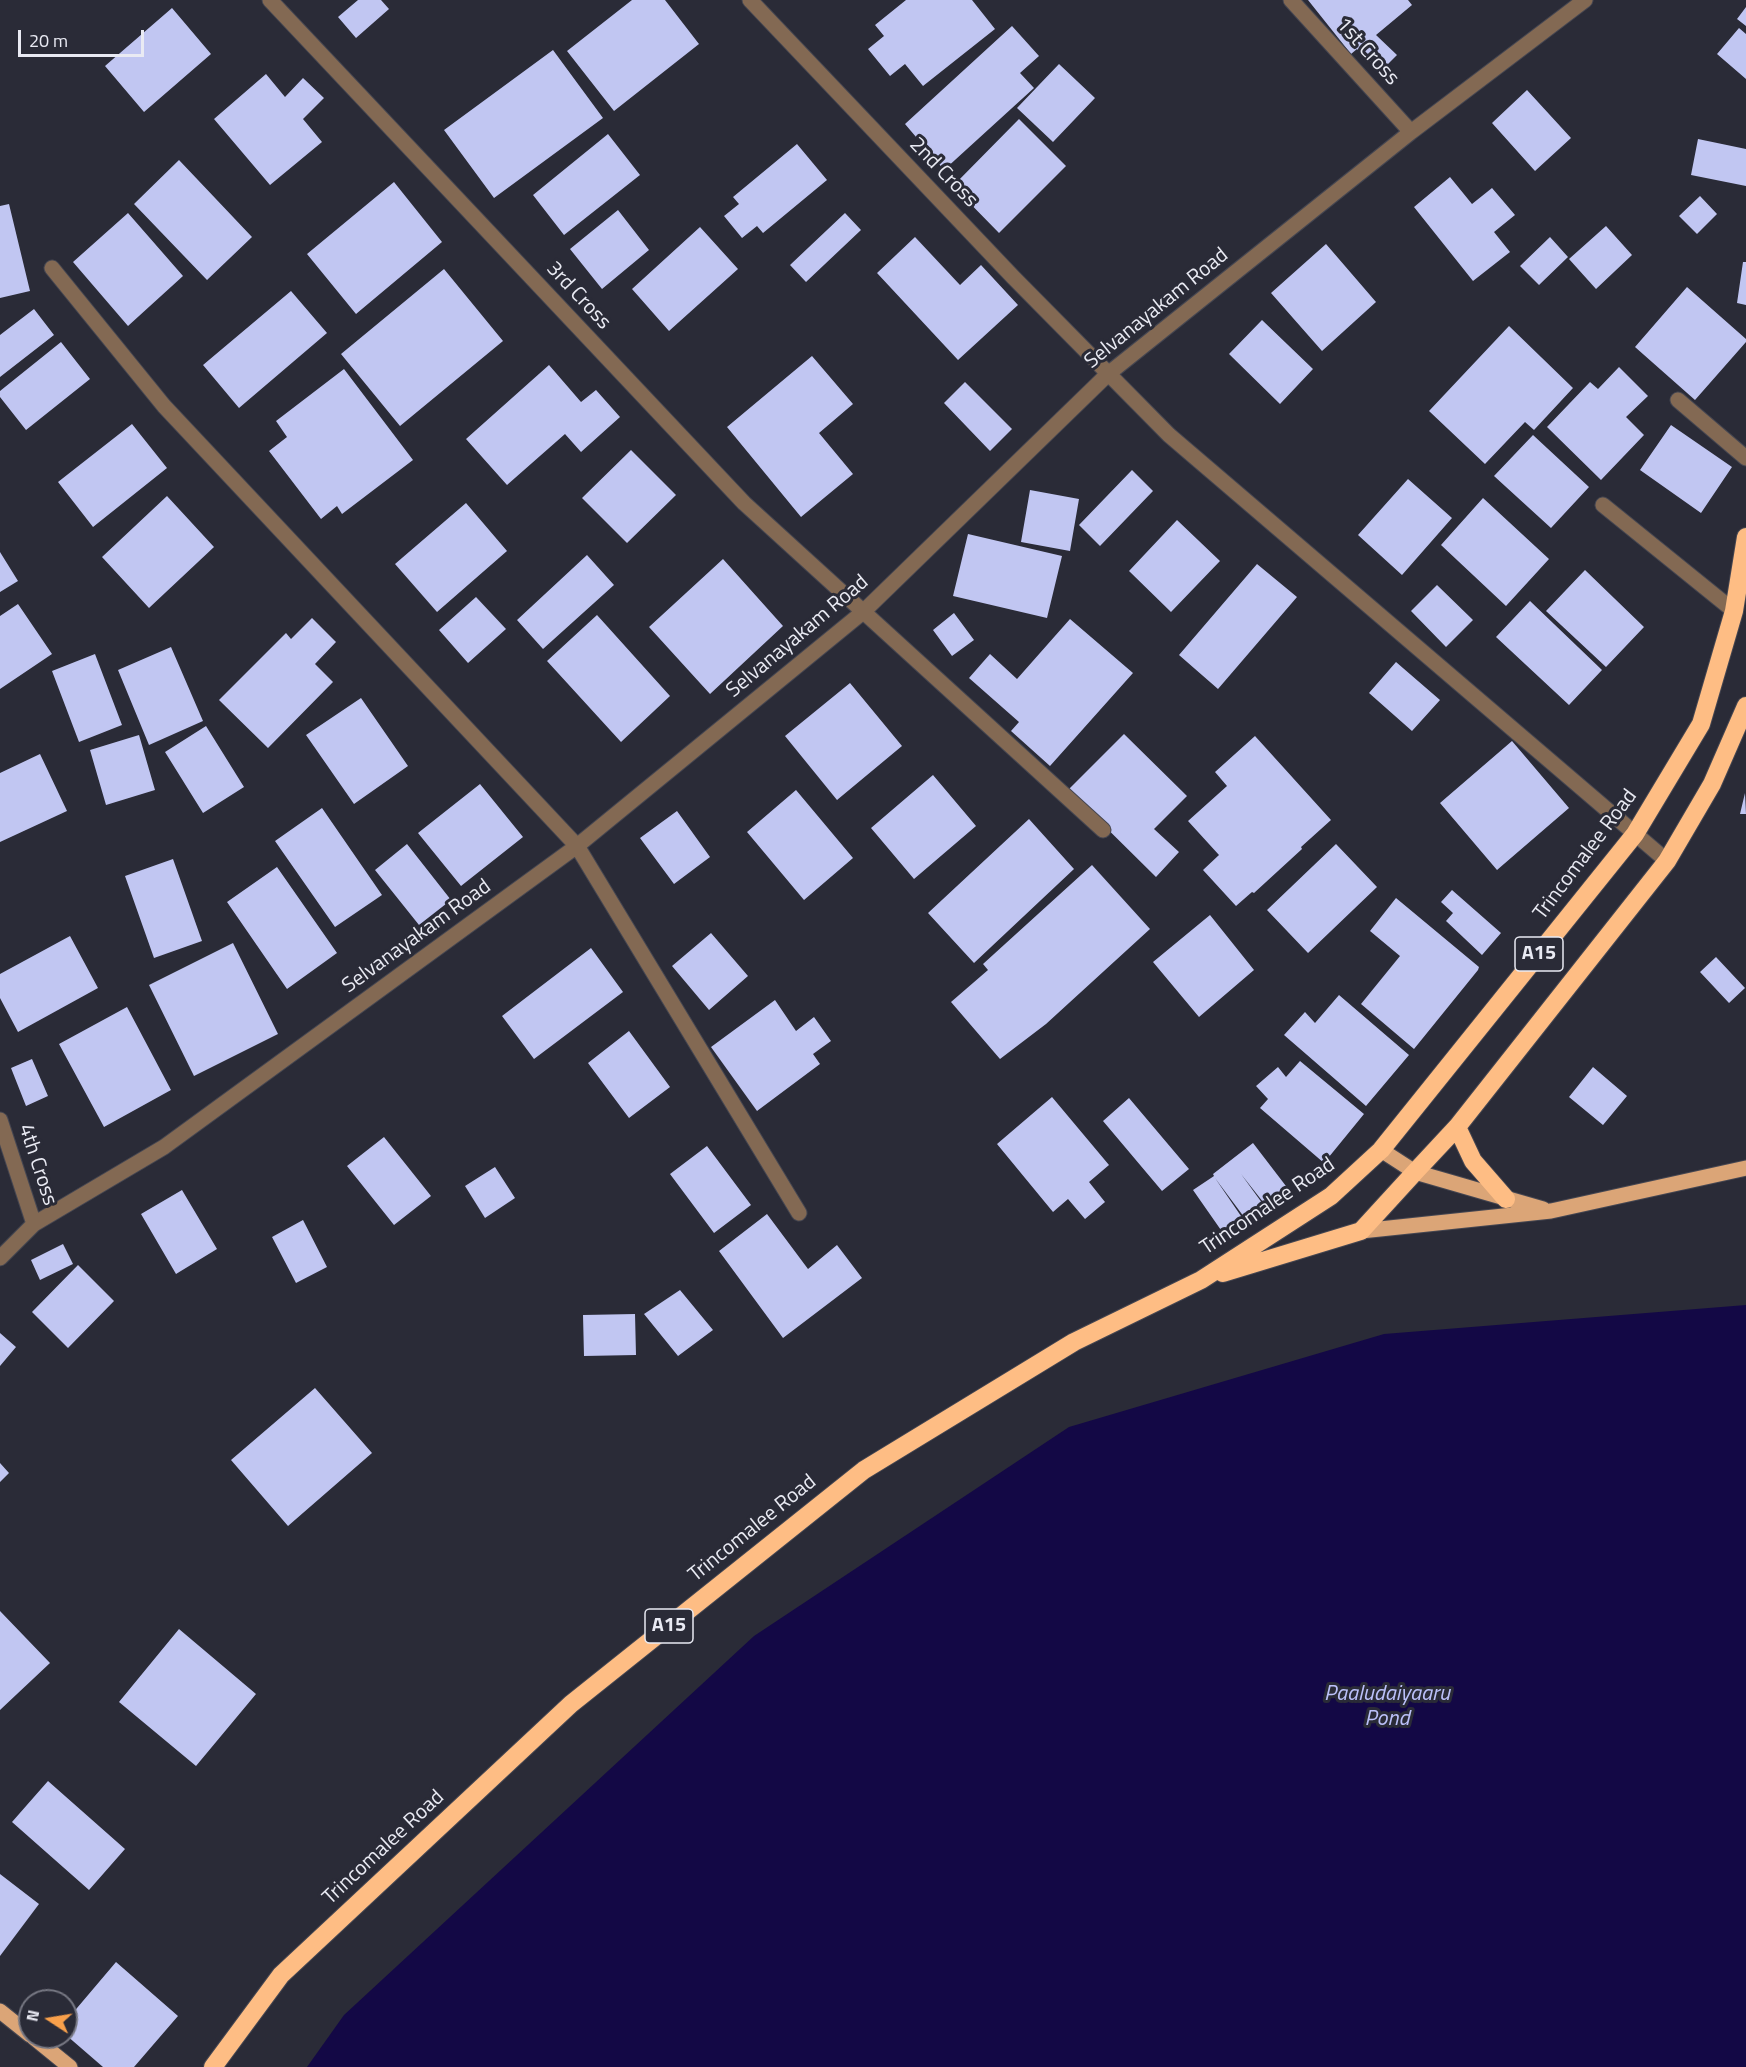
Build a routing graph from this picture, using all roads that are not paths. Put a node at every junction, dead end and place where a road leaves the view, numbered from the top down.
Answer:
1 (270, 0) edge
2 (750, 0) edge
3 (1292, 0) edge
4 (1585, 0) edge
5 (1411, 132) junction
6 (52, 268) dead end
7 (1108, 374) junction
8 (1678, 400) dead end
9 (1746, 458) edge
10 (1603, 505) dead end
11 (1746, 537) edge
12 (863, 612) junction
13 (1734, 612) junction
14 (1746, 706) edge
15 (1103, 830) dead end
16 (1635, 834) junction
17 (577, 846) junction
18 (1667, 861) junction
19 (0, 1120) edge
20 (1457, 1127) junction
21 (1381, 1150) junction
22 (1746, 1168) edge
23 (1415, 1172) junction
24 (1506, 1199) junction
25 (1551, 1211) junction
26 (799, 1213) dead end
27 (34, 1224) junction
28 (1360, 1231) junction
29 (0, 1258) edge
30 (1201, 1280) junction
31 (0, 2011) edge
32 (18, 2026) edge
33 (47, 2049) edge
34 (70, 2067) edge
35 (213, 2067) edge

1 - 12 street, 3rd Cross
2 - 7 street, 2nd Cross
3 - 5 street, 1st Cross
4 - 5 street, Selvanayakam Road
5 - 7 street, Selvanayakam Road
6 - 17 street
7 - 12 street, Selvanayakam Road
7 - 16 street, 2nd Cross
8 - 9 street
10 - 13 street
11 - 13 highway, Trincomalee Road / A15
12 - 15 street, 3rd Cross
12 - 17 street, Selvanayakam Road
13 - 16 highway, Trincomalee Road / A15
14 - 18 highway, Trincomalee Road / A15
16 - 18 street, 2nd Cross
16 - 21 highway, Trincomalee Road / A15
17 - 26 street
17 - 27 street, Selvanayakam Road
18 - 20 highway, Trincomalee Road / A15
19 - 27 street, 4th Cross
20 - 23 highway, Trincomalee Road / A15
20 - 24 highway
21 - 23 main road
21 - 30 highway, Trincomalee Road / A15
22 - 25 main road
23 - 24 main road
23 - 28 highway, Trincomalee Road / A15
24 - 25 main road
25 - 28 main road
27 - 29 street, Selvanayakam Road
28 - 30 highway, Trincomalee Road / A15
30 - 35 highway, Trincomalee Road / A15
31 - 32 main road
33 - 34 main road

